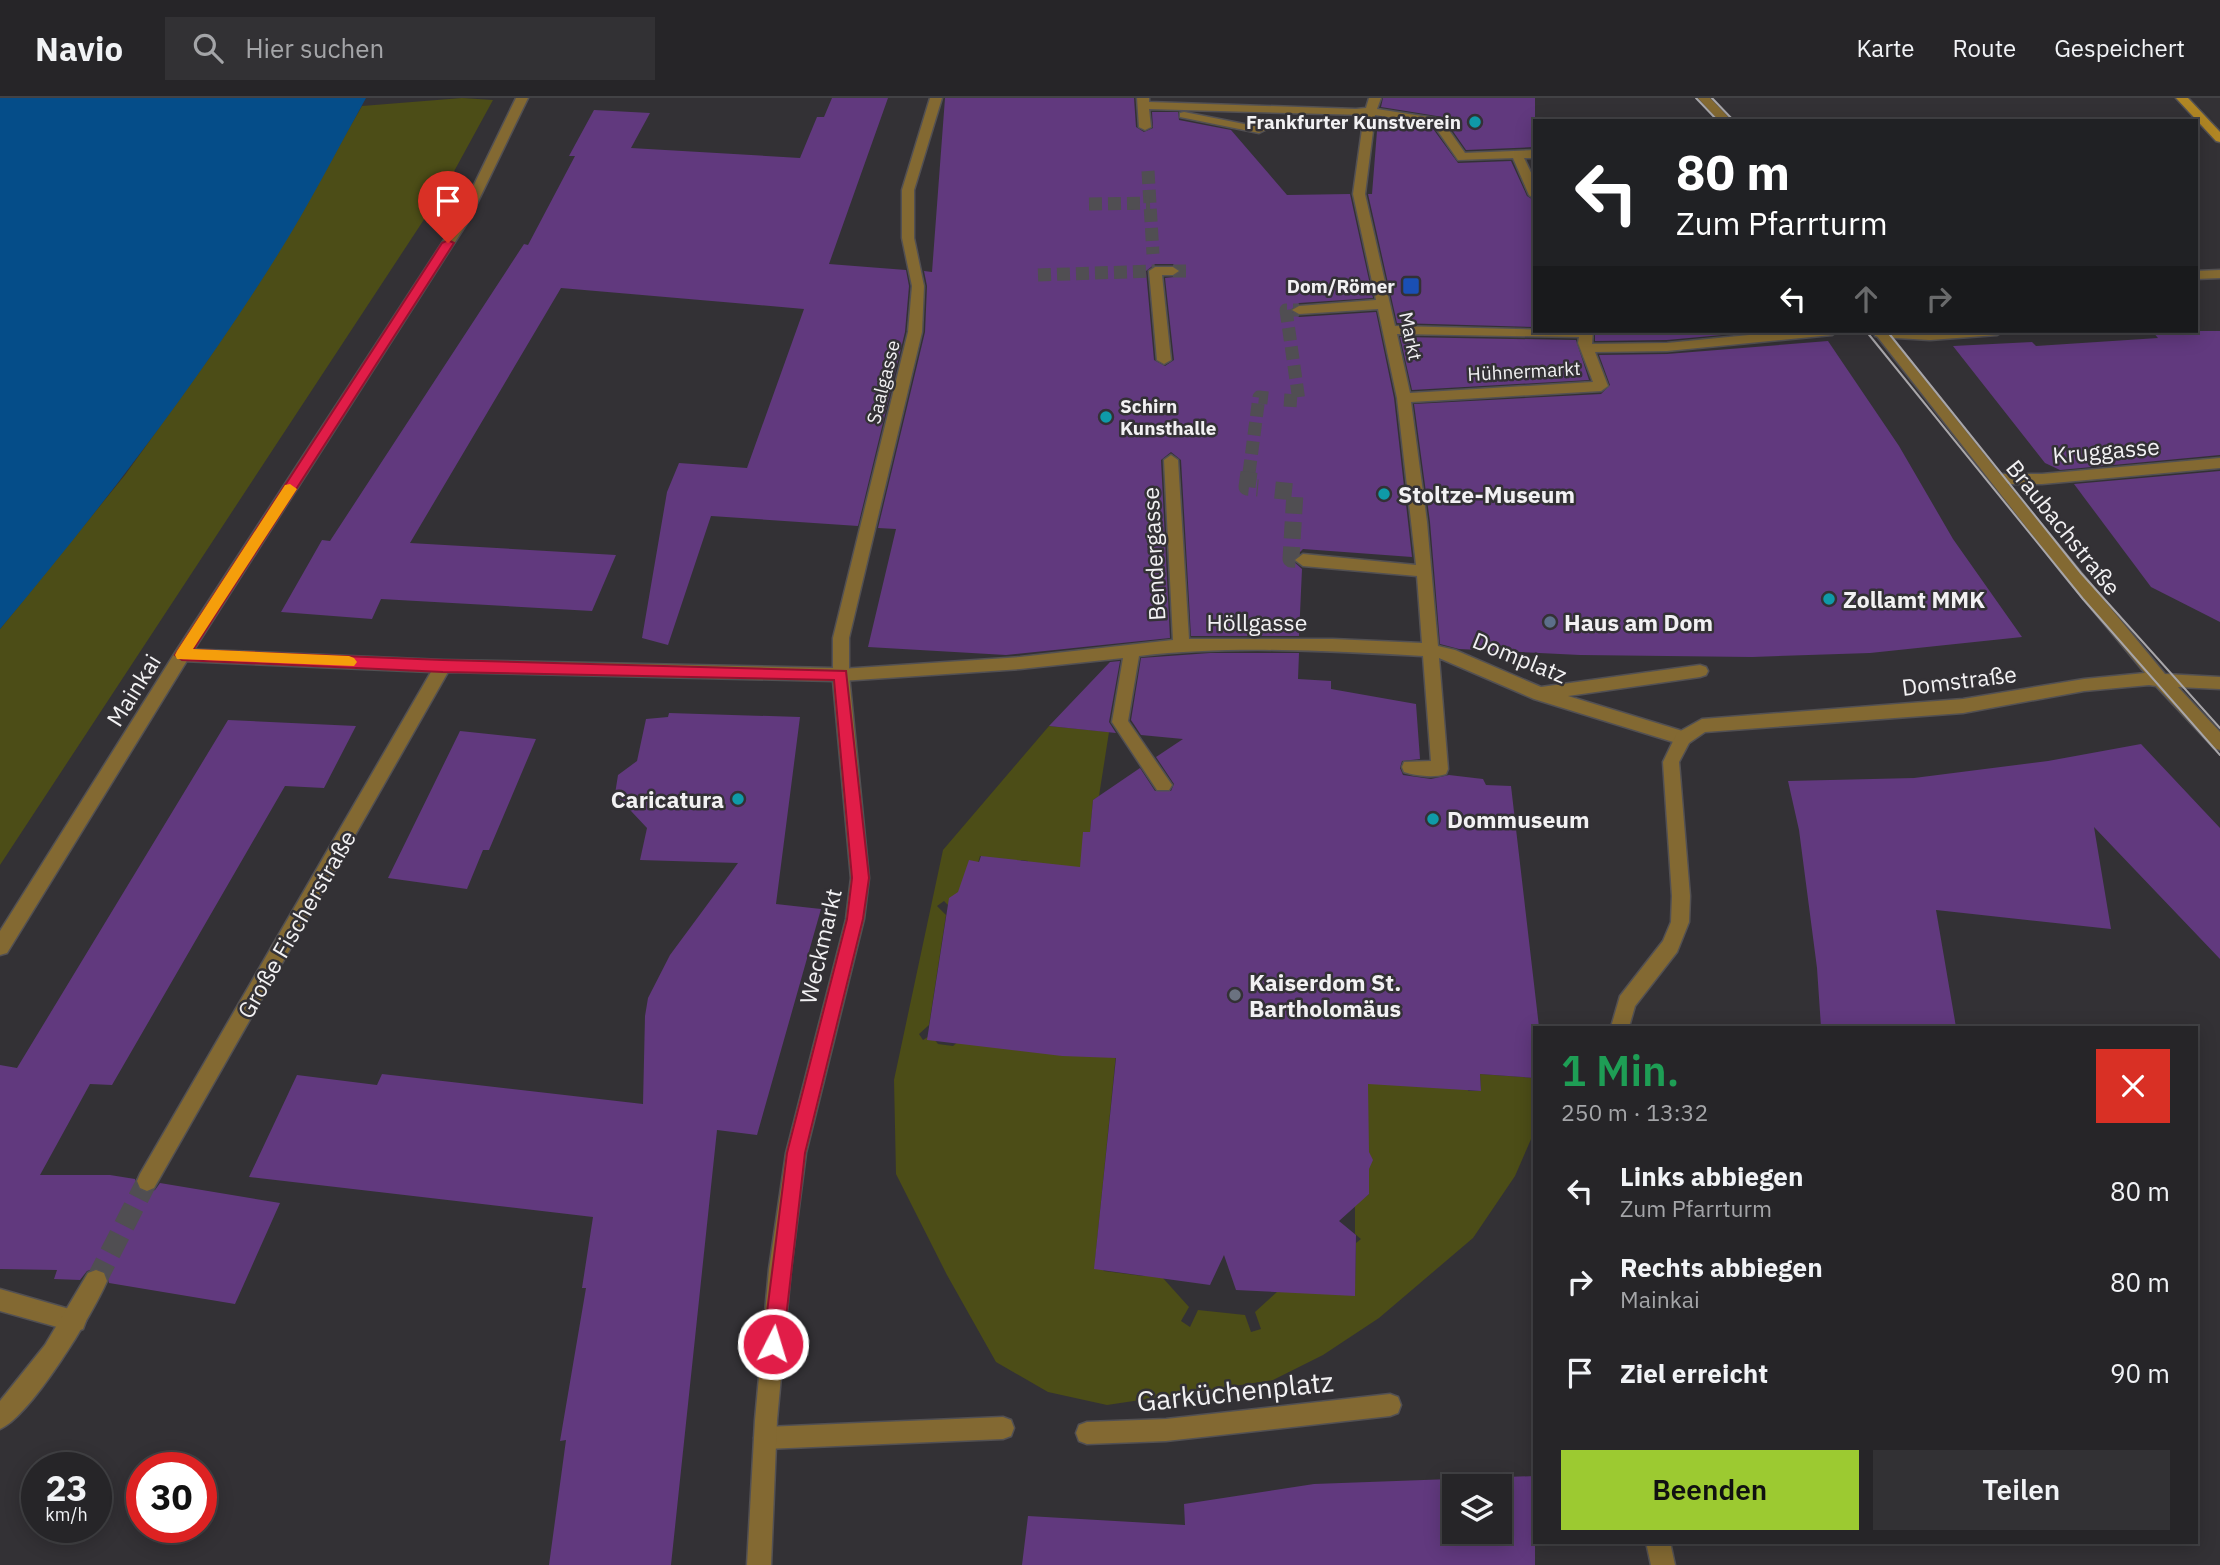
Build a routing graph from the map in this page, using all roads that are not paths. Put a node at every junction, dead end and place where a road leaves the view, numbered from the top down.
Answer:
1 (522, 98) edge
2 (936, 98) edge
3 (1704, 98) edge
4 (2182, 98) edge
5 (1143, 101) edge
6 (1367, 107) edge
7 (1724, 119) edge
8 (1145, 127) dead end
9 (1259, 130) dead end
10 (2220, 139) edge
11 (1533, 154) edge
12 (1517, 155) junction
13 (1533, 191) edge
14 (1173, 271) dead end
15 (2220, 274) edge
16 (2198, 275) edge
17 (1384, 304) junction
18 (1299, 310) dead end
19 (1390, 330) junction
20 (1811, 333) edge
21 (1880, 333) edge
22 (1899, 333) edge
23 (1970, 333) edge
24 (1586, 338) edge
25 (1164, 360) dead end
26 (1404, 398) junction
27 (1171, 460) dead end
28 (2220, 463) edge
29 (1997, 479) junction
30 (1303, 560) dead end
31 (1423, 570) junction
32 (1181, 645) junction
33 (1333, 645) joint
34 (1132, 650) junction
35 (1429, 650) junction
36 (182, 655) junction
37 (443, 666) junction
38 (1700, 671) dead end
39 (841, 675) junction
40 (2160, 679) junction
41 (2220, 683) edge
42 (1540, 694) junction
43 (1683, 738) junction
44 (2220, 743) edge
45 (1410, 767) dead end
46 (1163, 785) dead end
47 (0, 947) edge
48 (1620, 1026) edge
49 (147, 1181) tunnel mouth
50 (96, 1281) tunnel mouth
51 (0, 1300) edge
52 (75, 1321) junction
53 (1390, 1405) dead end
54 (0, 1418) edge
55 (1003, 1429) dead end
56 (1087, 1433) dead end
57 (765, 1438) junction
58 (1658, 1544) edge
59 (759, 1565) edge
60 (1663, 1565) edge

1 - 36 street, Mainkai
2 - 39 street, Saalgasse
3 - 7 street
4 - 10 main road
5 - 6 street
5 - 8 street
5 - 9 street
6 - 12 street
6 - 17 street, Markt
11 - 12 street
12 - 13 street
14 - 25 street
15 - 16 street
17 - 18 street
17 - 19 street, Markt
19 - 24 street, Hühnermarkt
19 - 26 street, Markt
20 - 24 street
21 - 29 street, Braubachstraße
22 - 23 street
24 - 26 street, Hühnermarkt
26 - 31 street, Markt
27 - 32 street, Bendergasse
28 - 29 street, Kruggasse
29 - 40 street, Braubachstraße
30 - 31 street
31 - 35 street, Markt
32 - 33 street, Höllgasse
32 - 34 street
33 - 35 street, Domplatz
34 - 39 street
34 - 46 street
35 - 42 street, Domplatz
35 - 45 street, Markt
36 - 37 street
36 - 47 street, Mainkai
37 - 39 street
37 - 49 street, Große Fischerstraße
38 - 42 street
39 - 57 street, Weckmarkt
40 - 41 street, Domstraße
40 - 43 street, Domstraße
40 - 44 street, Braubachstraße
42 - 43 street, Domplatz
43 - 48 street
50 - 52 street
51 - 52 street
52 - 54 street
53 - 56 street, Garküchenplatz
55 - 57 street
57 - 59 street, Weckmarkt
58 - 60 street

